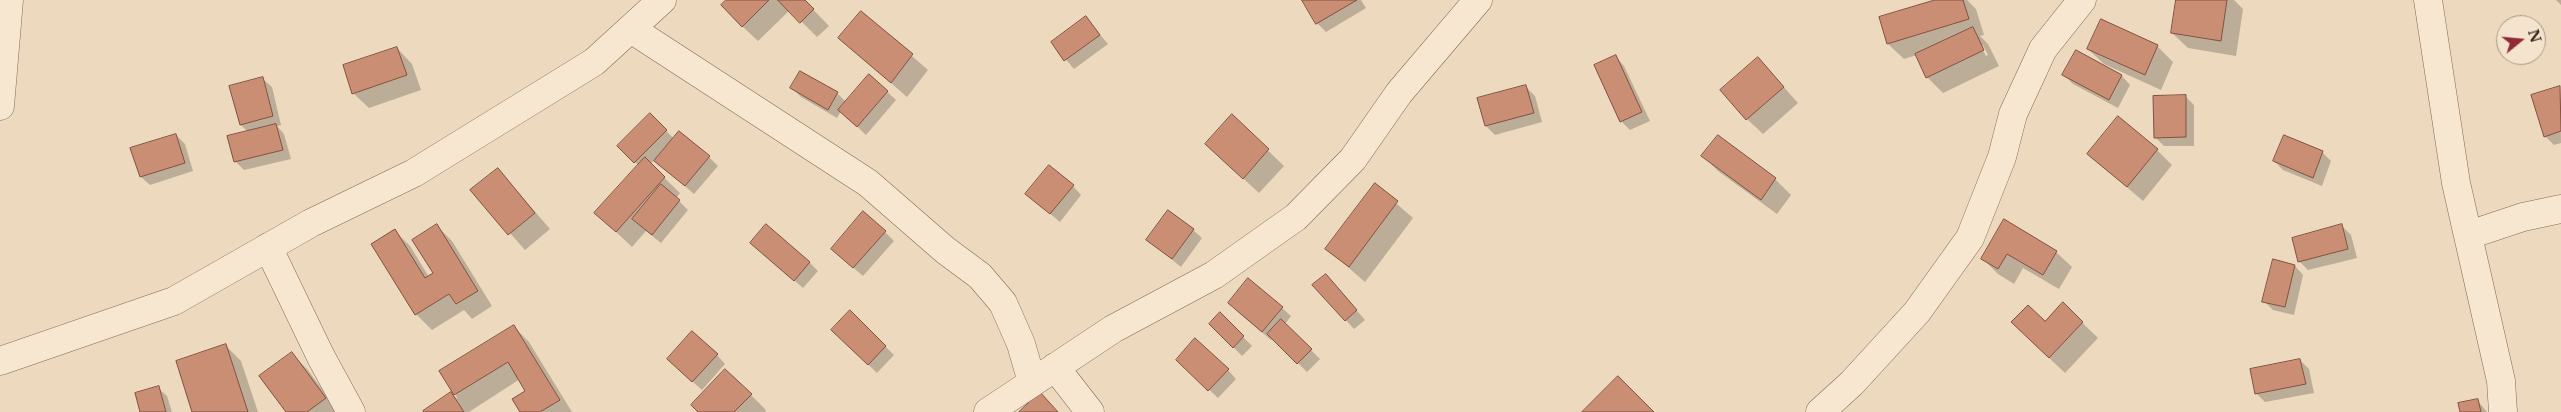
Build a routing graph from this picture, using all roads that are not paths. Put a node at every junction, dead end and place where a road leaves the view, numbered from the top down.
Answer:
1 (9, 0) edge
2 (662, 0) edge
3 (1478, 0) edge
4 (2082, 0) edge
5 (2428, 0) edge
6 (631, 29) junction
7 (0, 106) edge
8 (2561, 209) edge
9 (2469, 235) junction
10 (268, 248) junction
11 (0, 361) edge
12 (1055, 367) junction
13 (1032, 382) junction
14 (351, 412) edge
15 (988, 412) edge
16 (1090, 412) edge
17 (1820, 412) edge
18 (2503, 412) edge

1 - 7 street
2 - 6 street
3 - 12 street
4 - 17 street
5 - 9 street
6 - 10 street
6 - 13 street
8 - 9 street
9 - 18 street
10 - 11 street
10 - 14 street
12 - 13 street
12 - 16 street
13 - 15 street

